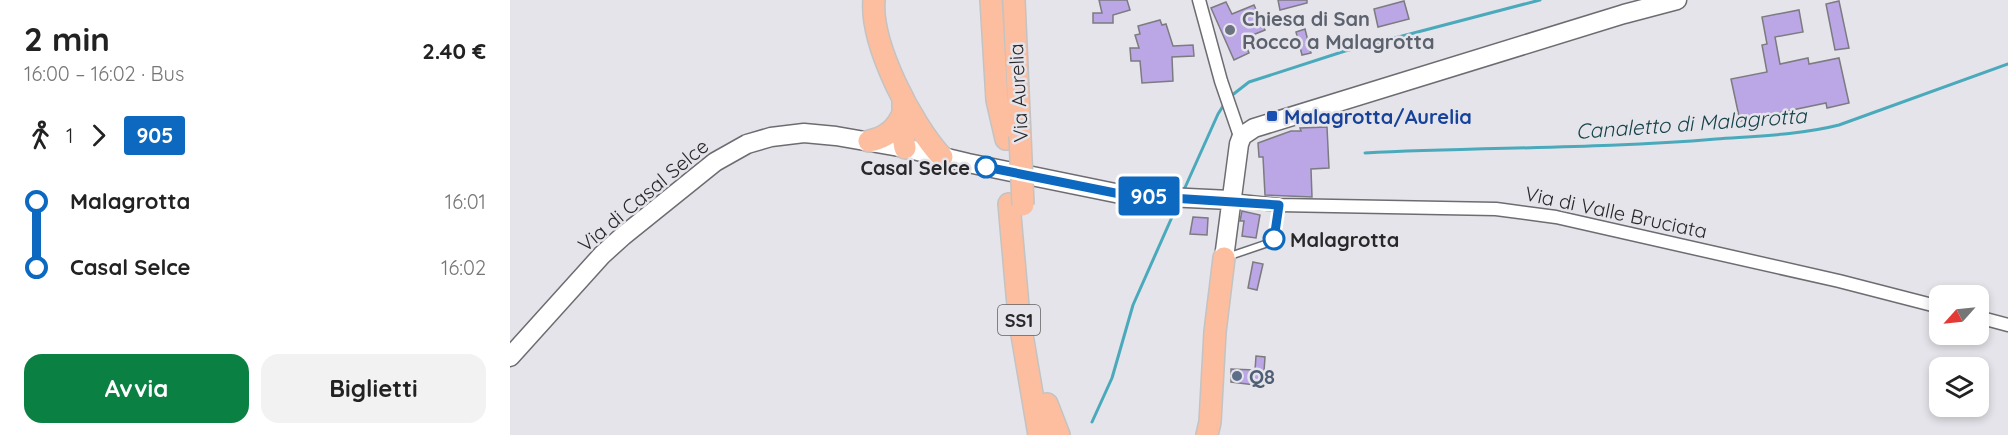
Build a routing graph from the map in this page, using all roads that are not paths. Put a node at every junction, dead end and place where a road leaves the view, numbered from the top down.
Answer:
1 (874, 0) edge
2 (991, 0) edge
3 (1000, 0) edge
4 (1014, 0) edge
5 (1199, 0) edge
6 (1677, 0) edge
7 (907, 110) junction
8 (1013, 138) junction
9 (1241, 139) junction
10 (869, 141) junction
11 (905, 148) junction
12 (942, 157) junction
13 (1230, 200) junction
14 (1016, 205) junction
15 (1279, 205) junction
16 (1224, 258) junction
17 (1929, 304) edge
18 (1989, 320) edge
19 (2008, 325) edge
20 (510, 357) edge
21 (1047, 404) junction
22 (1039, 435) edge
23 (1053, 435) edge
24 (1059, 435) edge
25 (1207, 435) edge

1 - 7 highway
2 - 8 highway
3 - 8 highway, Via Aurelia / SS1
4 - 8 highway, Via Aurelia / SS1
5 - 9 street
6 - 9 main road
7 - 10 highway
7 - 11 highway
7 - 12 highway
8 - 14 highway, Via Aurelia / SS1
9 - 13 main road
10 - 11 main road, Via di Casal Selce
10 - 20 main road, Via di Casal Selce
11 - 12 main road, Via di Casal Selce
12 - 13 main road, Via di Casal Selce
13 - 15 street, Via di Valle Bruciata
13 - 16 main road
14 - 21 highway, Via Aurelia / SS1
14 - 22 highway, Via Aurelia / SS1
15 - 16 lane
15 - 17 street, Via di Valle Bruciata
16 - 25 highway
18 - 19 street
21 - 23 highway, Via Aurelia / SS1
21 - 24 highway

